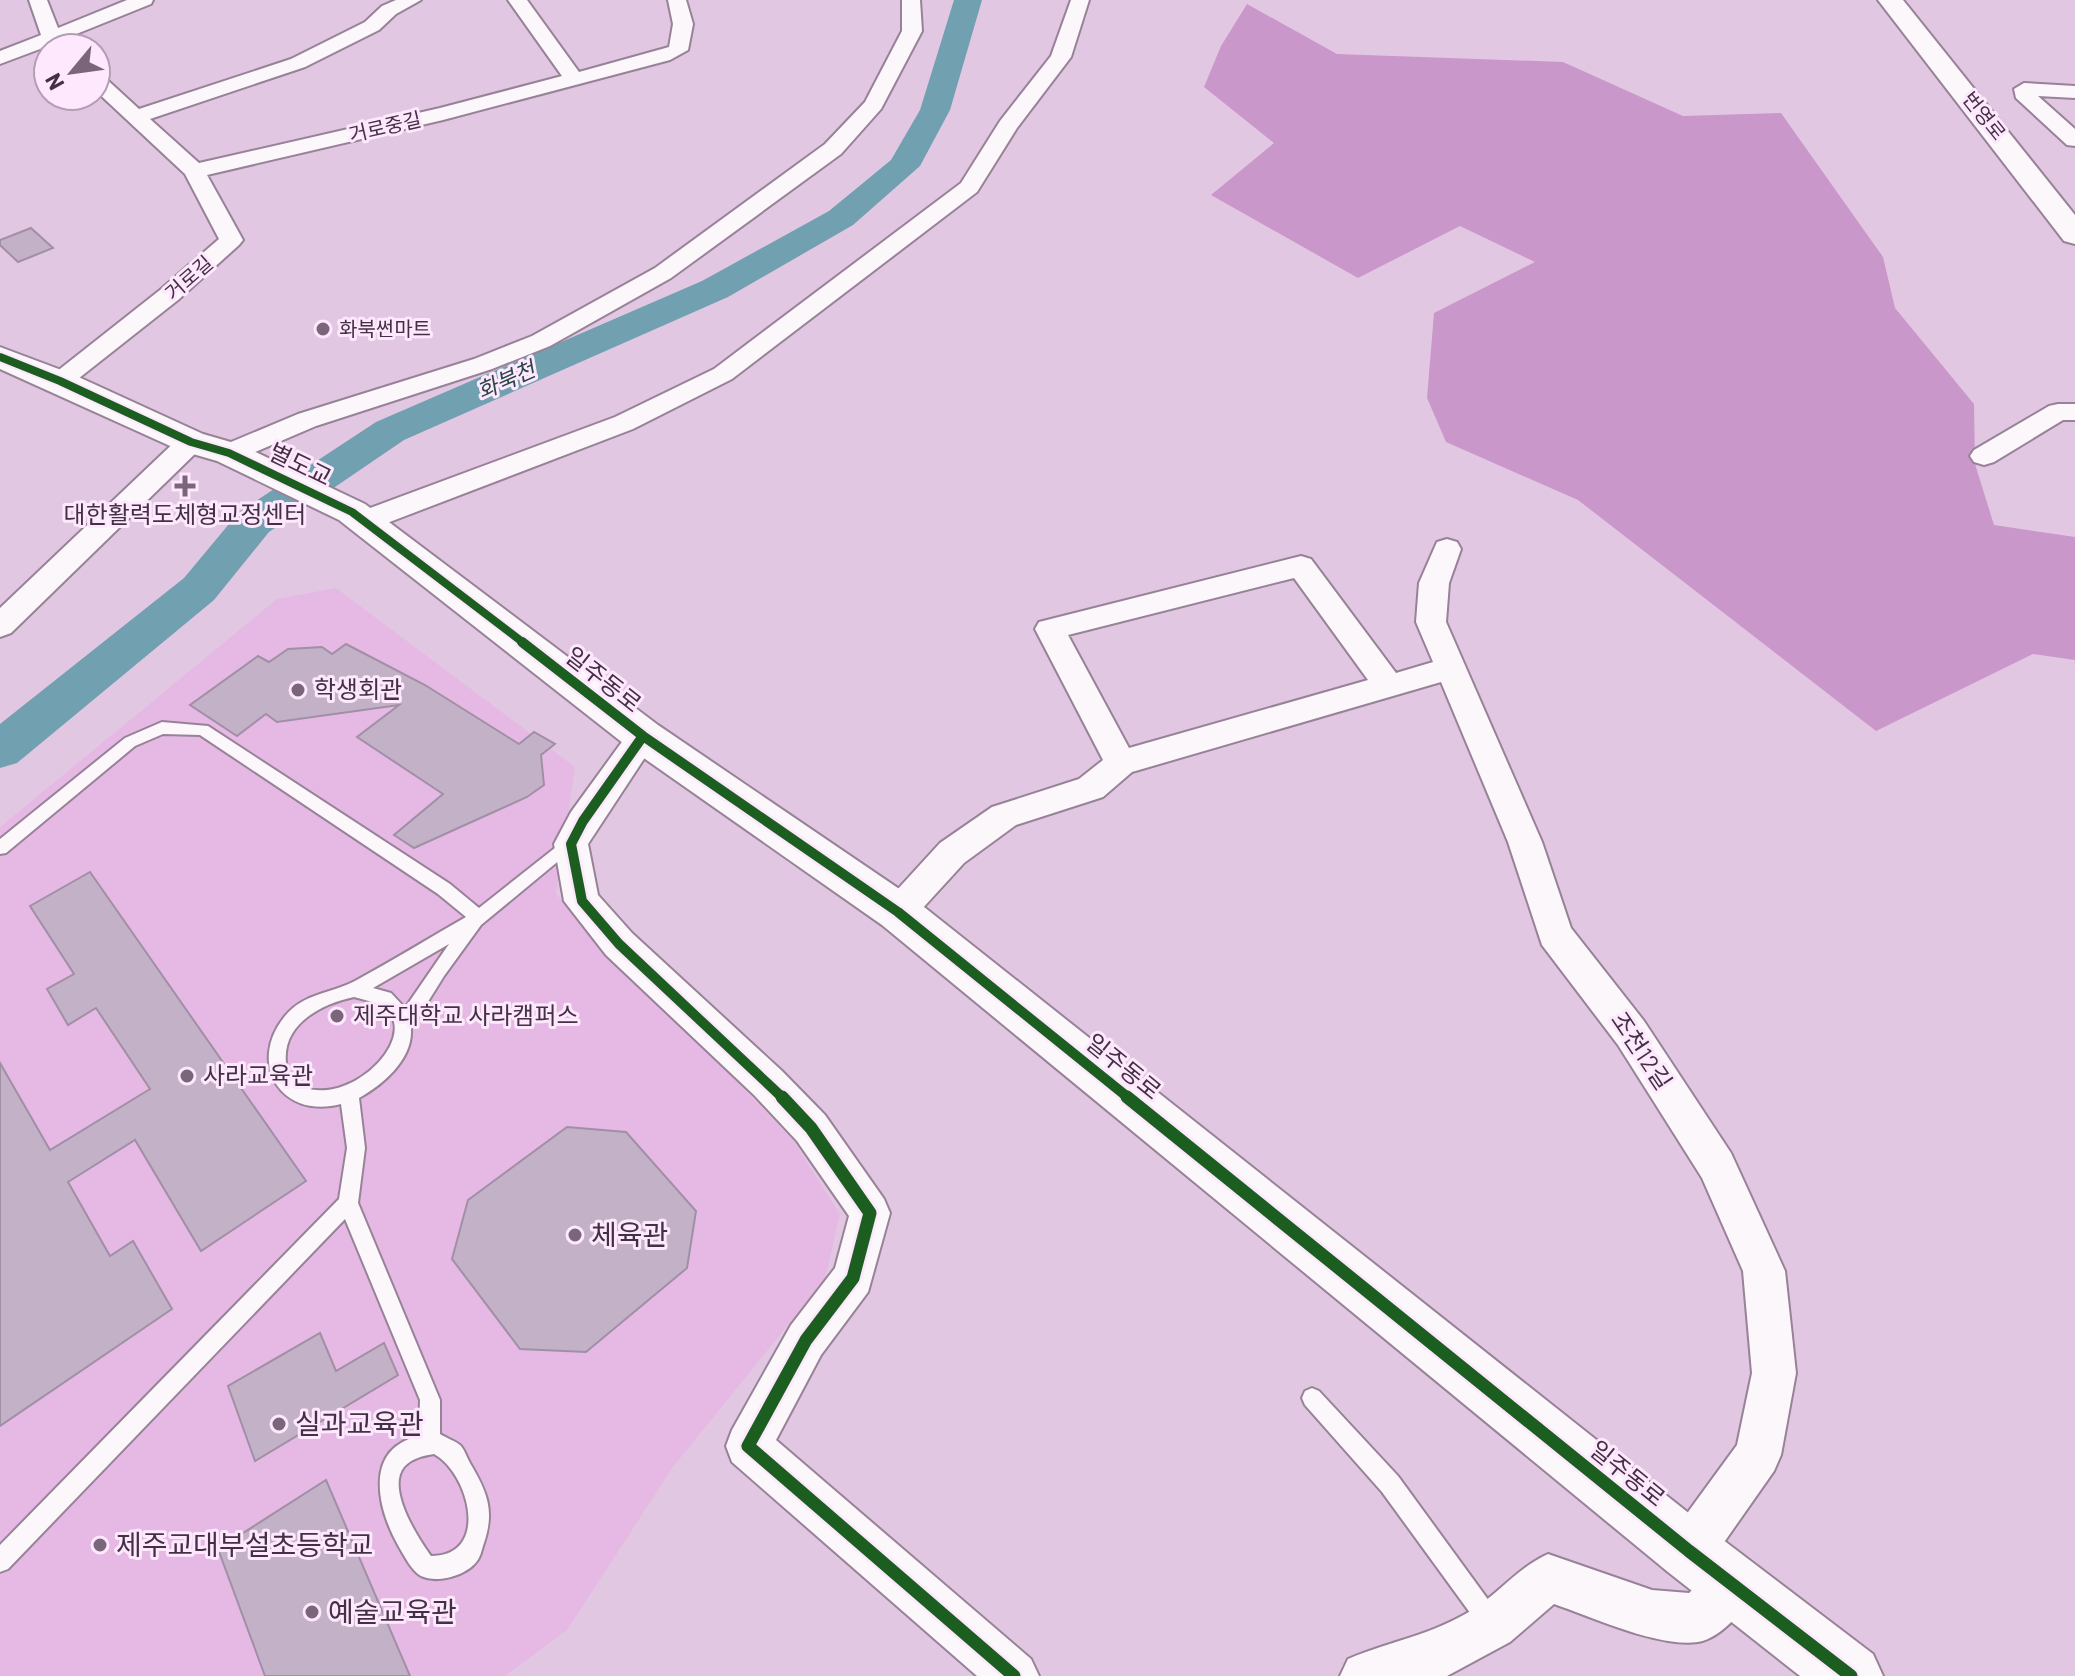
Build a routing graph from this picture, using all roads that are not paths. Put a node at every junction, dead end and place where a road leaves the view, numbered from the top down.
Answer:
1 (38, 0) edge
2 (144, 0) edge
3 (412, 0) edge
4 (517, 0) edge
5 (677, 0) edge
6 (911, 0) edge
7 (1080, 0) edge
8 (1890, 0) edge
9 (52, 32) edge
10 (79, 32) edge
11 (32, 50) edge
12 (0, 58) edge
13 (575, 80) junction
14 (2075, 92) edge
15 (112, 94) edge
16 (138, 116) junction
17 (2075, 140) edge
18 (194, 171) junction
19 (2075, 235) edge
20 (0, 357) edge
21 (60, 381) junction
22 (2075, 412) edge
23 (191, 442) junction
24 (229, 453) junction
25 (1984, 456) dead end
26 (358, 516) junction
27 (1447, 549) dead end
28 (0, 626) edge
29 (1451, 668) junction
30 (1389, 686) junction
31 (643, 736) junction
32 (1121, 763) junction
33 (571, 844) junction
34 (0, 848) edge
35 (898, 912) junction
36 (479, 918) junction
37 (354, 990) junction
38 (404, 1025) junction
39 (349, 1094) junction
40 (348, 1203) junction
41 (1312, 1398) dead end
42 (429, 1443) junction
43 (1689, 1551) junction
44 (0, 1561) edge
45 (1735, 1583) junction
46 (1493, 1625) junction
47 (1440, 1666) edge
48 (1836, 1671) edge
49 (1014, 1676) edge
50 (1365, 1676) edge

1 - 9 street
2 - 10 street
3 - 16 street
4 - 13 street
5 - 13 street, 거로중길
6 - 24 street
7 - 26 street
8 - 19 main road, 번영로
11 - 12 street
13 - 18 street, 거로중길
14 - 17 street
15 - 16 street, 거로길
16 - 18 street, 거로길
18 - 21 street, 거로길
20 - 21 main road
21 - 23 main road
22 - 25 street
23 - 24 main road
23 - 28 street
24 - 26 main road, 별도교
26 - 31 main road, 일주동로
27 - 29 street, 조천12길
29 - 30 street
29 - 43 street, 조천12길
30 - 32 street
30 - 32 street
31 - 33 street
31 - 35 main road, 일주동로
32 - 35 street
33 - 36 lane
33 - 49 street
34 - 36 lane
35 - 43 main road, 일주동로
36 - 37 lane
36 - 38 lane
37 - 38 lane
37 - 39 lane
38 - 39 lane
39 - 40 lane
40 - 42 lane
40 - 44 lane
41 - 46 lane
42 - 42 lane
43 - 45 main road, 일주동로
45 - 46 street
45 - 48 main road, 일주동로
46 - 47 street
47 - 50 street

